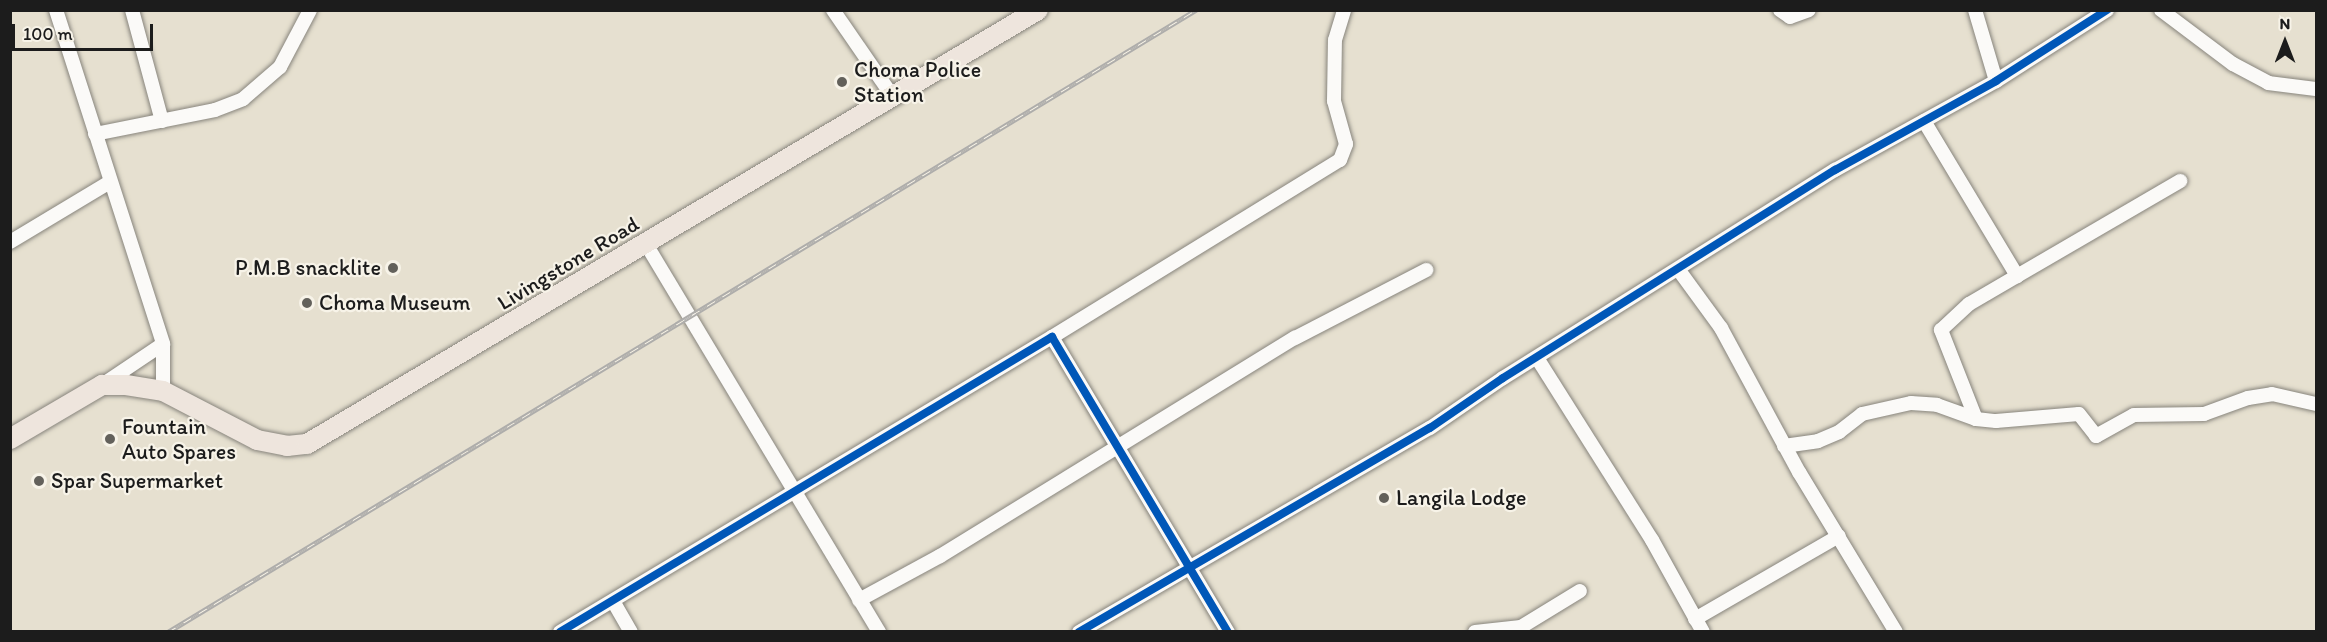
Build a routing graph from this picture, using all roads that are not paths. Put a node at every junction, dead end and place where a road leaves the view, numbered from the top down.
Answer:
1 (56, 10) edge
2 (132, 10) edge
3 (310, 10) edge
4 (833, 10) edge
5 (1038, 10) edge
6 (1344, 10) edge
7 (1780, 10) edge
8 (1809, 10) edge
9 (1975, 10) edge
10 (2107, 10) edge
11 (2161, 10) edge
12 (1996, 81) junction
13 (2316, 89) edge
14 (893, 97) junction
15 (162, 121) junction
16 (1924, 121) junction
17 (95, 135) junction
18 (2180, 181) dead end
19 (110, 182) junction
20 (10, 242) edge
21 (646, 244) junction
22 (1678, 269) junction
23 (1426, 270) dead end
24 (2017, 276) junction
25 (1052, 337) junction
26 (163, 344) junction
27 (1537, 358) junction
28 (102, 385) junction
29 (163, 391) junction
30 (2316, 404) edge
31 (1976, 419) junction
32 (10, 439) edge
33 (1785, 446) junction
34 (1118, 447) junction
35 (795, 491) junction
36 (1839, 536) junction
37 (1189, 566) junction
38 (1580, 591) dead end
39 (859, 600) junction
40 (613, 601) junction
41 (1699, 625) edge
42 (1518, 629) edge
43 (560, 632) edge
44 (631, 632) edge
45 (879, 632) edge
46 (1079, 632) edge
47 (1228, 632) edge
48 (1475, 632) edge
49 (1896, 632) edge

1 - 17 street
2 - 15 street
3 - 15 street
4 - 14 street
5 - 14 highway, Livingstone Road
6 - 25 street
7 - 8 street
9 - 12 street
10 - 12 street
11 - 13 street
12 - 16 street
14 - 21 highway, Livingstone Road
15 - 17 street
16 - 22 street
16 - 24 street
17 - 19 street
18 - 24 street
19 - 20 street
19 - 26 street
21 - 29 highway, Livingstone Road
21 - 35 street
22 - 27 street
22 - 33 street
23 - 34 street
24 - 31 street
25 - 34 street
25 - 35 street
26 - 28 street
26 - 29 street
27 - 37 street
27 - 41 street
28 - 29 highway, Livingstone Road
28 - 32 highway
30 - 31 street
31 - 33 street
33 - 36 street
34 - 37 street
34 - 39 street
35 - 39 street
35 - 40 street
36 - 41 street
36 - 49 street
37 - 46 street
37 - 47 street
38 - 42 street
39 - 45 street
40 - 43 street
40 - 44 street
42 - 48 street

